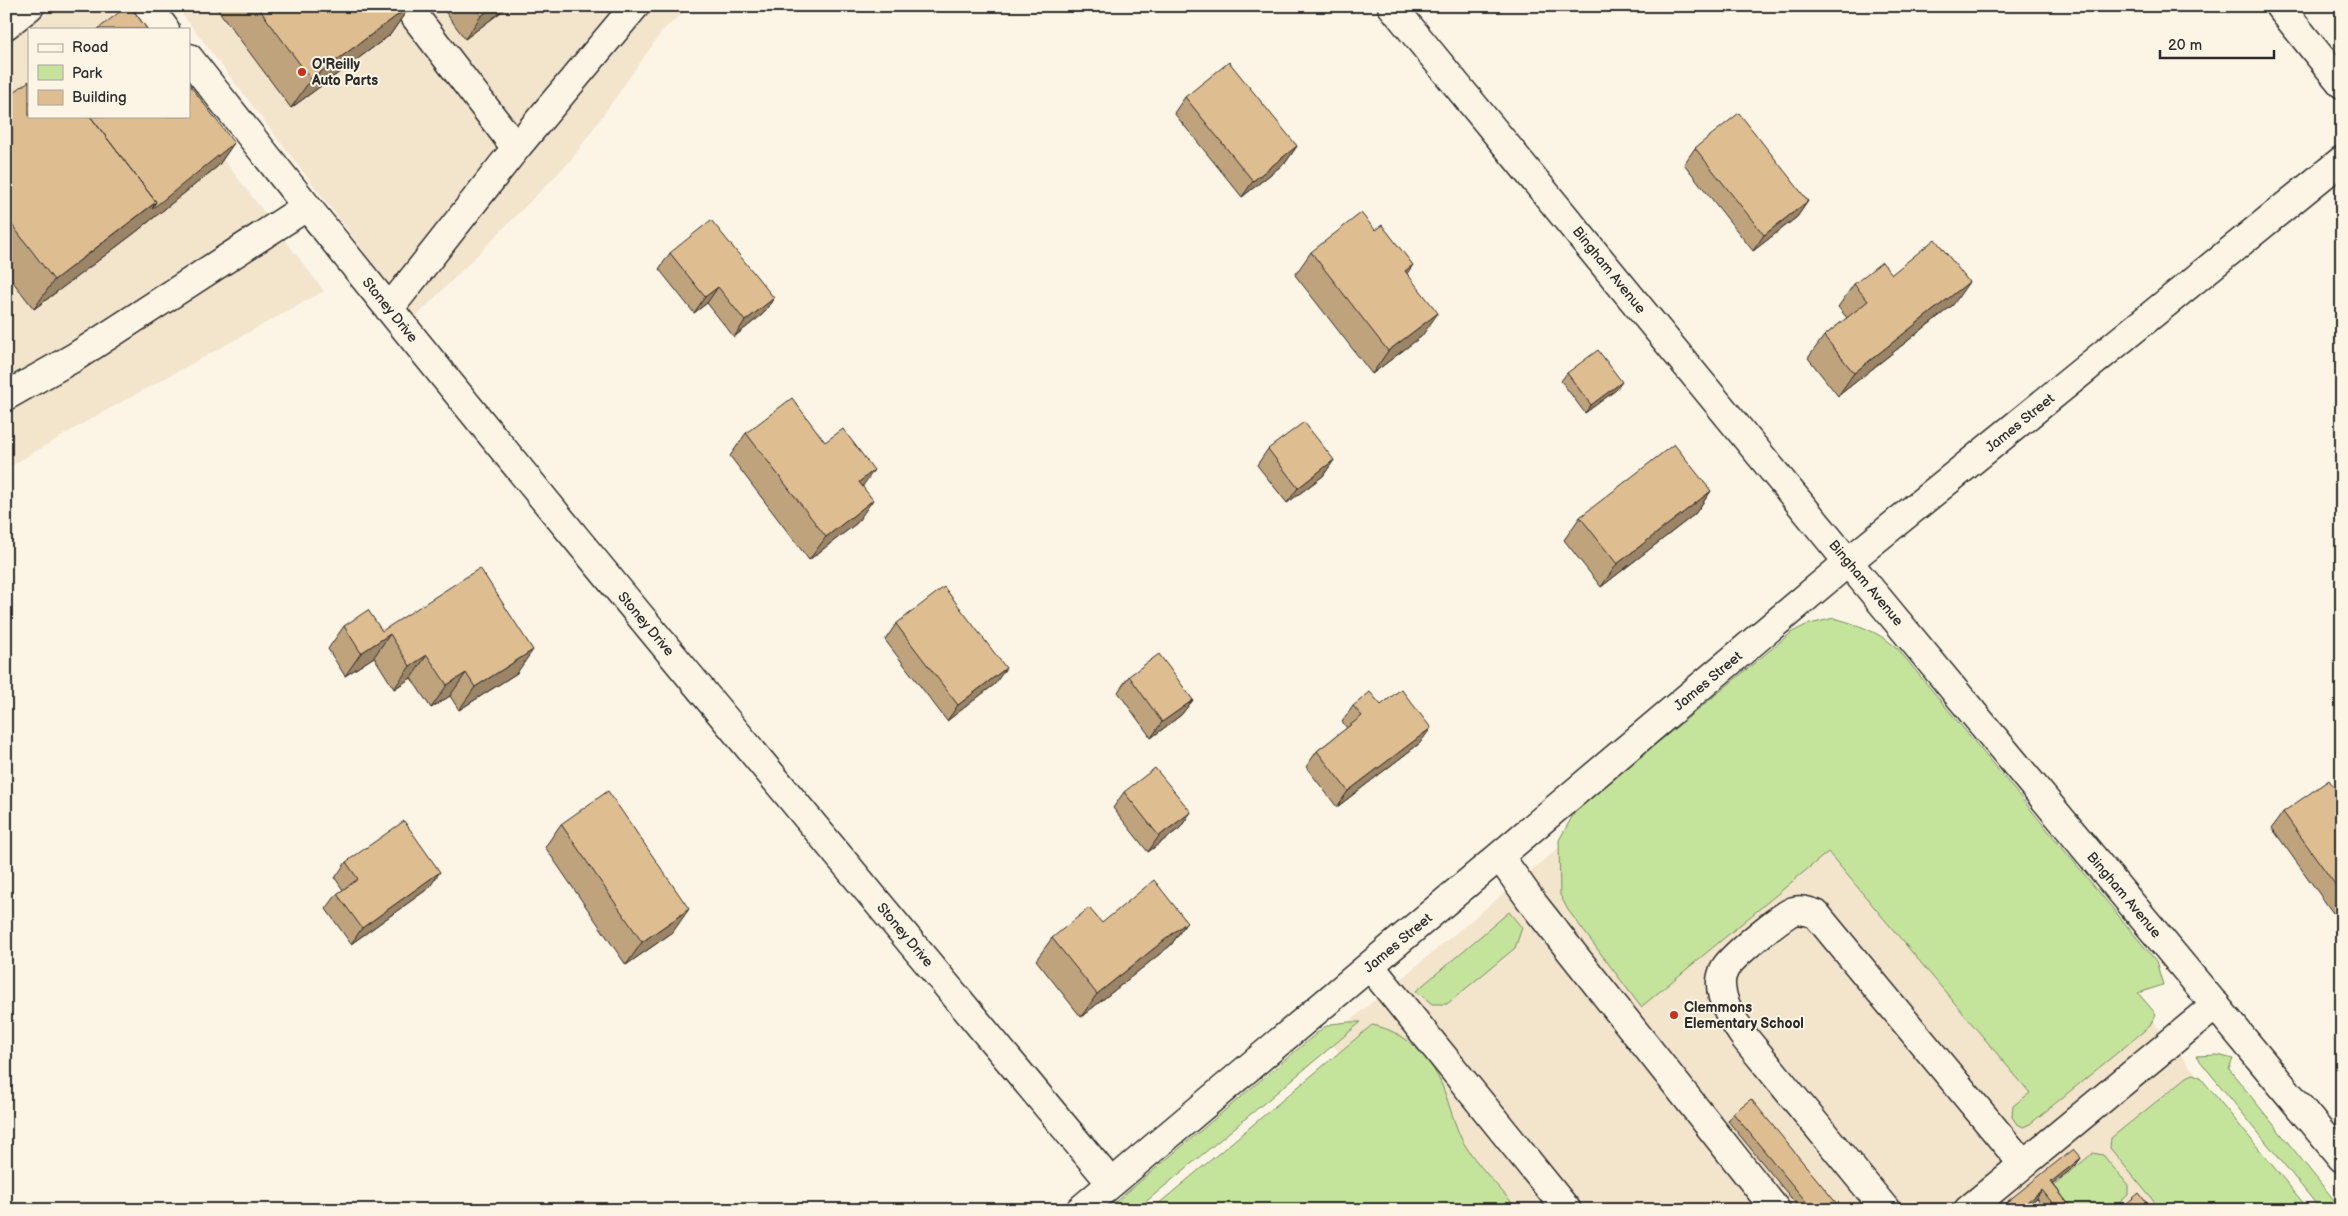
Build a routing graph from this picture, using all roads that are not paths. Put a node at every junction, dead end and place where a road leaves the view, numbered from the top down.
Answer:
1 (30, 6) edge
2 (148, 6) edge
3 (407, 6) edge
4 (635, 6) edge
5 (1392, 6) edge
6 (2279, 6) edge
7 (6, 25) edge
8 (164, 28) edge
9 (190, 59) edge
10 (2342, 84) edge
11 (516, 148) junction
12 (2342, 160) edge
13 (306, 207) junction
14 (389, 309) junction
15 (6, 396) edge
16 (1848, 562) junction
17 (1500, 857) junction
18 (1370, 966) junction
19 (2216, 1005) junction
20 (2342, 1158) edge
21 (2023, 1164) junction
22 (1111, 1183) junction
23 (1080, 1210) edge
24 (1567, 1210) edge
25 (1776, 1210) edge
26 (1886, 1210) edge
27 (1968, 1210) edge

1 - 7 street
2 - 8 street
3 - 11 street
4 - 11 street
5 - 16 street, Bingham Avenue
6 - 10 street
9 - 13 street, Stoney Drive
11 - 14 street
12 - 16 street, James Street
13 - 14 street, Stoney Drive
13 - 15 street
14 - 22 street, Stoney Drive
16 - 17 street, James Street
16 - 19 street, Bingham Avenue
17 - 18 street, James Street
17 - 25 street
18 - 22 street, James Street
18 - 24 street
19 - 20 street, Bingham Avenue
19 - 21 street
21 - 26 street
21 - 27 street
22 - 23 street, James Street

